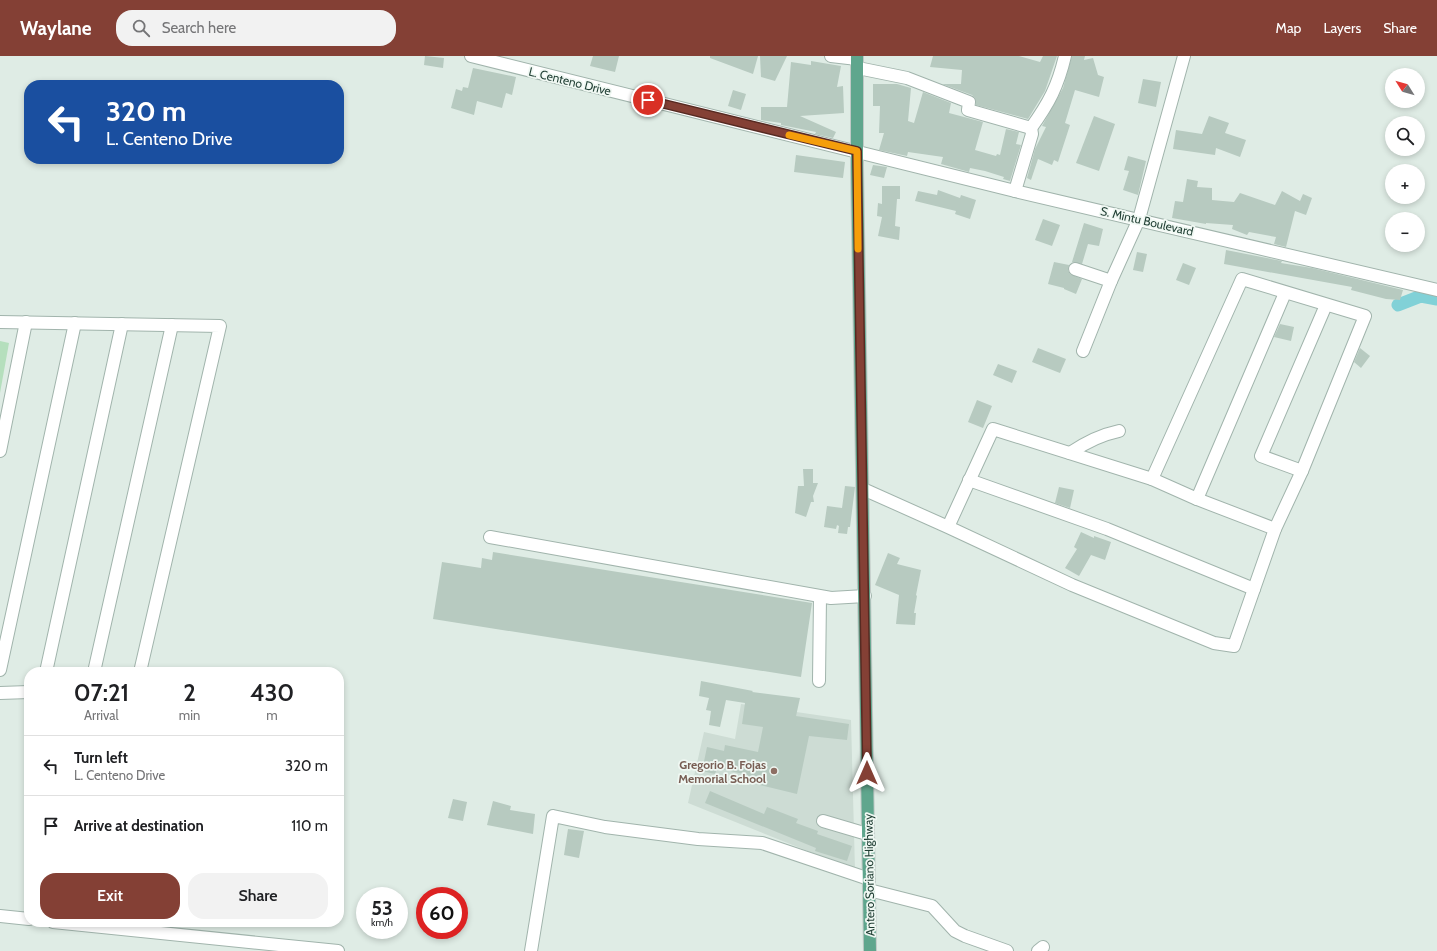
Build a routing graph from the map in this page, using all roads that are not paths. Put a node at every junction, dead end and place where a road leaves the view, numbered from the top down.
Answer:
1 (471, 56) edge
2 (831, 56) edge
3 (1066, 56) edge
4 (1184, 56) edge
5 (857, 61) edge
6 (1031, 128) junction
7 (857, 151) junction
8 (1016, 191) junction
9 (1139, 219) junction
10 (1075, 268) dead end
11 (1111, 281) junction
12 (1437, 290) edge
13 (1285, 293) junction
14 (1326, 305) junction
15 (0, 322) edge
16 (26, 322) junction
17 (75, 323) junction
18 (122, 324) junction
19 (172, 325) junction
20 (1084, 351) dead end
21 (1119, 431) dead end
22 (0, 451) edge
23 (1070, 453) junction
24 (1302, 471) junction
25 (1152, 479) junction
26 (969, 480) junction
27 (862, 489) junction
28 (1197, 499) junction
29 (948, 527) junction
30 (1275, 529) junction
31 (490, 537) dead end
32 (1254, 589) junction
33 (864, 596) junction
34 (820, 597) junction
35 (47, 667) edge
36 (95, 667) edge
37 (141, 667) edge
38 (0, 670) edge
39 (819, 681) dead end
40 (24, 692) edge
41 (0, 693) edge
42 (823, 821) dead end
43 (868, 834) junction
44 (869, 884) junction
45 (0, 916) edge
46 (24, 918) edge
47 (102, 927) edge
48 (338, 951) edge
49 (531, 951) edge
50 (870, 951) edge
51 (1007, 951) edge

1 - 7 street, L. Centeno Drive
2 - 5 street
3 - 6 street
4 - 9 street
5 - 6 street
5 - 7 main road, Antero Soriano Highway
6 - 8 street
7 - 8 street, S. Mintu Boulevard
7 - 27 main road, Antero Soriano Highway
8 - 9 street, S. Mintu Boulevard
9 - 11 street
9 - 12 street, S. Mintu Boulevard
10 - 11 street
11 - 20 street
13 - 14 street
13 - 25 street
13 - 28 street
14 - 24 street
14 - 24 street
15 - 16 street
16 - 17 street
16 - 22 street
17 - 18 street
17 - 38 street
18 - 19 street
18 - 35 street
19 - 36 street
19 - 37 street
21 - 23 street
23 - 25 street
23 - 26 street
24 - 30 street
25 - 28 street
26 - 29 street
26 - 32 street
27 - 29 street
27 - 33 main road, Antero Soriano Highway
28 - 30 street
29 - 32 street
30 - 32 street
31 - 34 street
33 - 34 street
33 - 43 main road, Antero Soriano Highway
34 - 39 street
40 - 41 street
42 - 43 street
43 - 44 main road, Antero Soriano Highway
44 - 49 street
44 - 50 main road, Antero Soriano Highway
44 - 51 street
45 - 46 street
47 - 48 street

